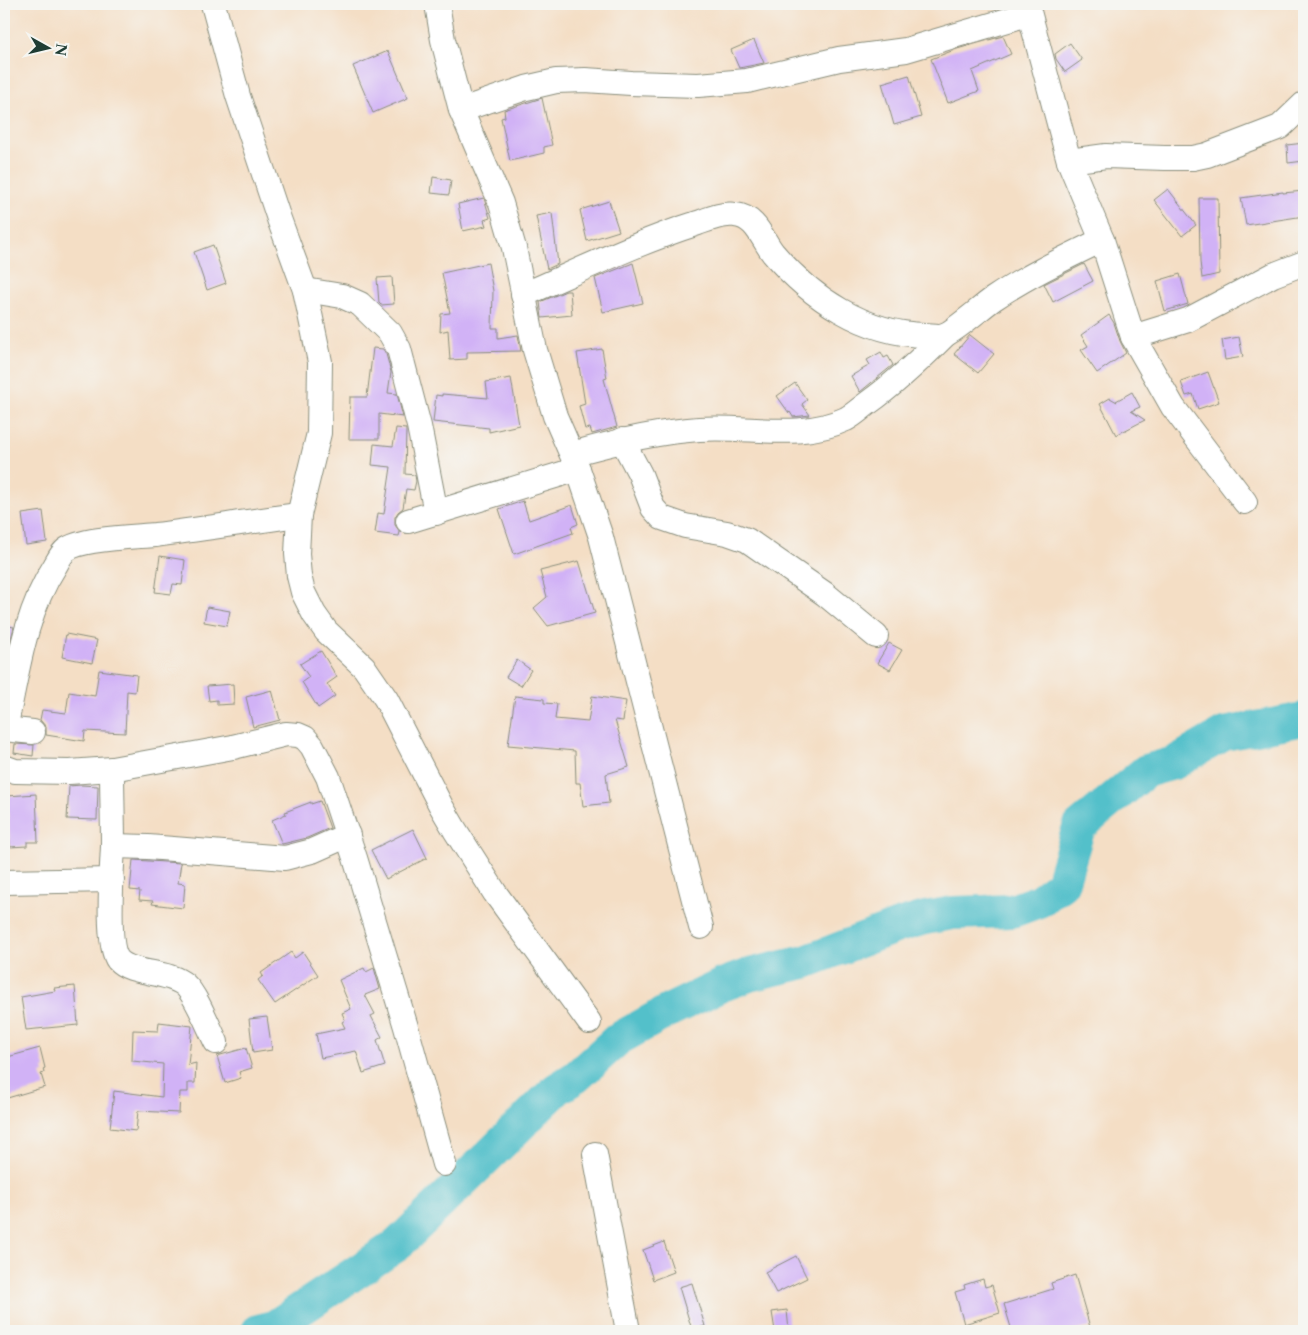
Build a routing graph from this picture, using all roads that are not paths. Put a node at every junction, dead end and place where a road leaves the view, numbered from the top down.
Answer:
1 (213, 4) edge
2 (437, 4) edge
3 (1028, 9) edge
4 (1304, 104) edge
5 (461, 110) junction
6 (1069, 161) junction
7 (1102, 240) junction
8 (1304, 263) edge
9 (305, 290) junction
10 (523, 295) junction
11 (945, 335) junction
12 (1134, 337) junction
13 (622, 440) junction
14 (575, 462) junction
15 (1245, 502) dead end
16 (436, 513) junction
17 (299, 515) junction
18 (408, 521) dead end
19 (876, 636) dead end
20 (5, 729) edge
21 (33, 732) dead end
22 (4, 767) edge
23 (112, 770) junction
24 (348, 835) junction
25 (113, 846) junction
26 (112, 880) junction
27 (4, 882) edge
28 (701, 927) dead end
29 (589, 1022) dead end
30 (216, 1042) dead end
31 (595, 1154) dead end
32 (444, 1164) dead end
33 (628, 1331) edge

1 - 9 street
2 - 5 street
3 - 5 street
3 - 6 street
4 - 6 street
5 - 10 street
6 - 7 street
7 - 11 street
7 - 12 street
8 - 12 street
9 - 16 street
9 - 17 street
10 - 11 street
10 - 14 street
11 - 13 street
12 - 15 street
13 - 14 street
13 - 19 street
14 - 16 street
14 - 28 street
16 - 18 street
17 - 20 street
17 - 29 street
20 - 21 street
22 - 23 street
23 - 24 street
23 - 25 street
24 - 25 street
24 - 32 street
25 - 26 street
26 - 27 street
26 - 30 street
31 - 33 street

